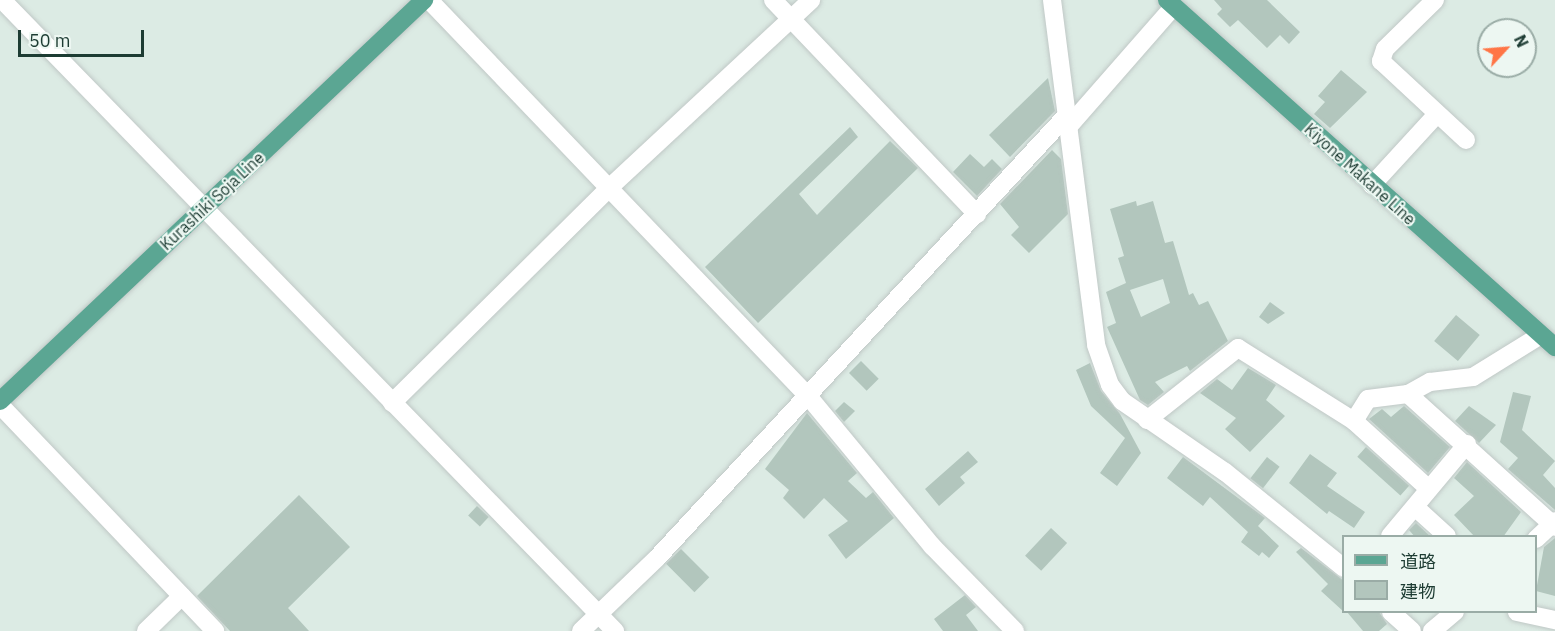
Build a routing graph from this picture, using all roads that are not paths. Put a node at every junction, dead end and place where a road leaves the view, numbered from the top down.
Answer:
1 (426, 0) edge
2 (773, 0) edge
3 (811, 0) edge
4 (1052, 0) edge
5 (1435, 0) edge
6 (1170, 3) edge
7 (7, 6) edge
8 (791, 19) junction
9 (1437, 114) junction
10 (1068, 120) junction
11 (1466, 140) dead end
12 (1372, 185) junction
13 (609, 188) junction
14 (204, 209) junction
15 (977, 214) junction
16 (1541, 335) junction
17 (1555, 347) edge
18 (1408, 394) junction
19 (808, 396) junction
20 (0, 403) edge
21 (392, 403) junction
22 (1147, 420) junction
23 (1354, 421) junction
24 (1467, 444) junction
25 (1429, 489) junction
26 (1415, 507) junction
27 (1554, 524) edge
28 (1392, 535) edge
29 (1445, 535) edge
30 (1537, 538) edge
31 (1342, 566) edge
32 (182, 596) junction
33 (1392, 613) edge
34 (1454, 613) edge
35 (1523, 613) edge
36 (599, 614) junction
37 (1555, 620) edge
38 (146, 631) edge
39 (215, 631) edge
40 (581, 631) edge
41 (615, 631) edge
42 (1015, 631) edge
43 (1412, 631) edge
44 (1432, 631) edge

1 - 13 street
1 - 14 main road, Kurashiki Soja Line
2 - 8 street
3 - 8 street
4 - 10 street
5 - 9 street
6 - 10 street
6 - 12 main road, Kiyone Makane Line
7 - 14 street
8 - 13 street
8 - 15 street
9 - 11 street
9 - 12 street
10 - 15 street
10 - 22 street
12 - 16 main road, Kiyone Makane Line
13 - 19 street
13 - 21 street
14 - 20 main road, Kurashiki Soja Line
14 - 21 street
15 - 19 street
16 - 17 main road, Kiyone Makane Line
16 - 18 street
18 - 23 street
18 - 24 street
19 - 36 street
19 - 42 street
20 - 32 street
21 - 36 street
22 - 23 street
22 - 31 street
23 - 25 street
24 - 25 street
24 - 27 street
25 - 26 street
26 - 28 street
26 - 29 street
27 - 30 street
32 - 38 street
32 - 39 street
33 - 43 street
34 - 44 street
35 - 37 street
36 - 40 street
36 - 41 street

